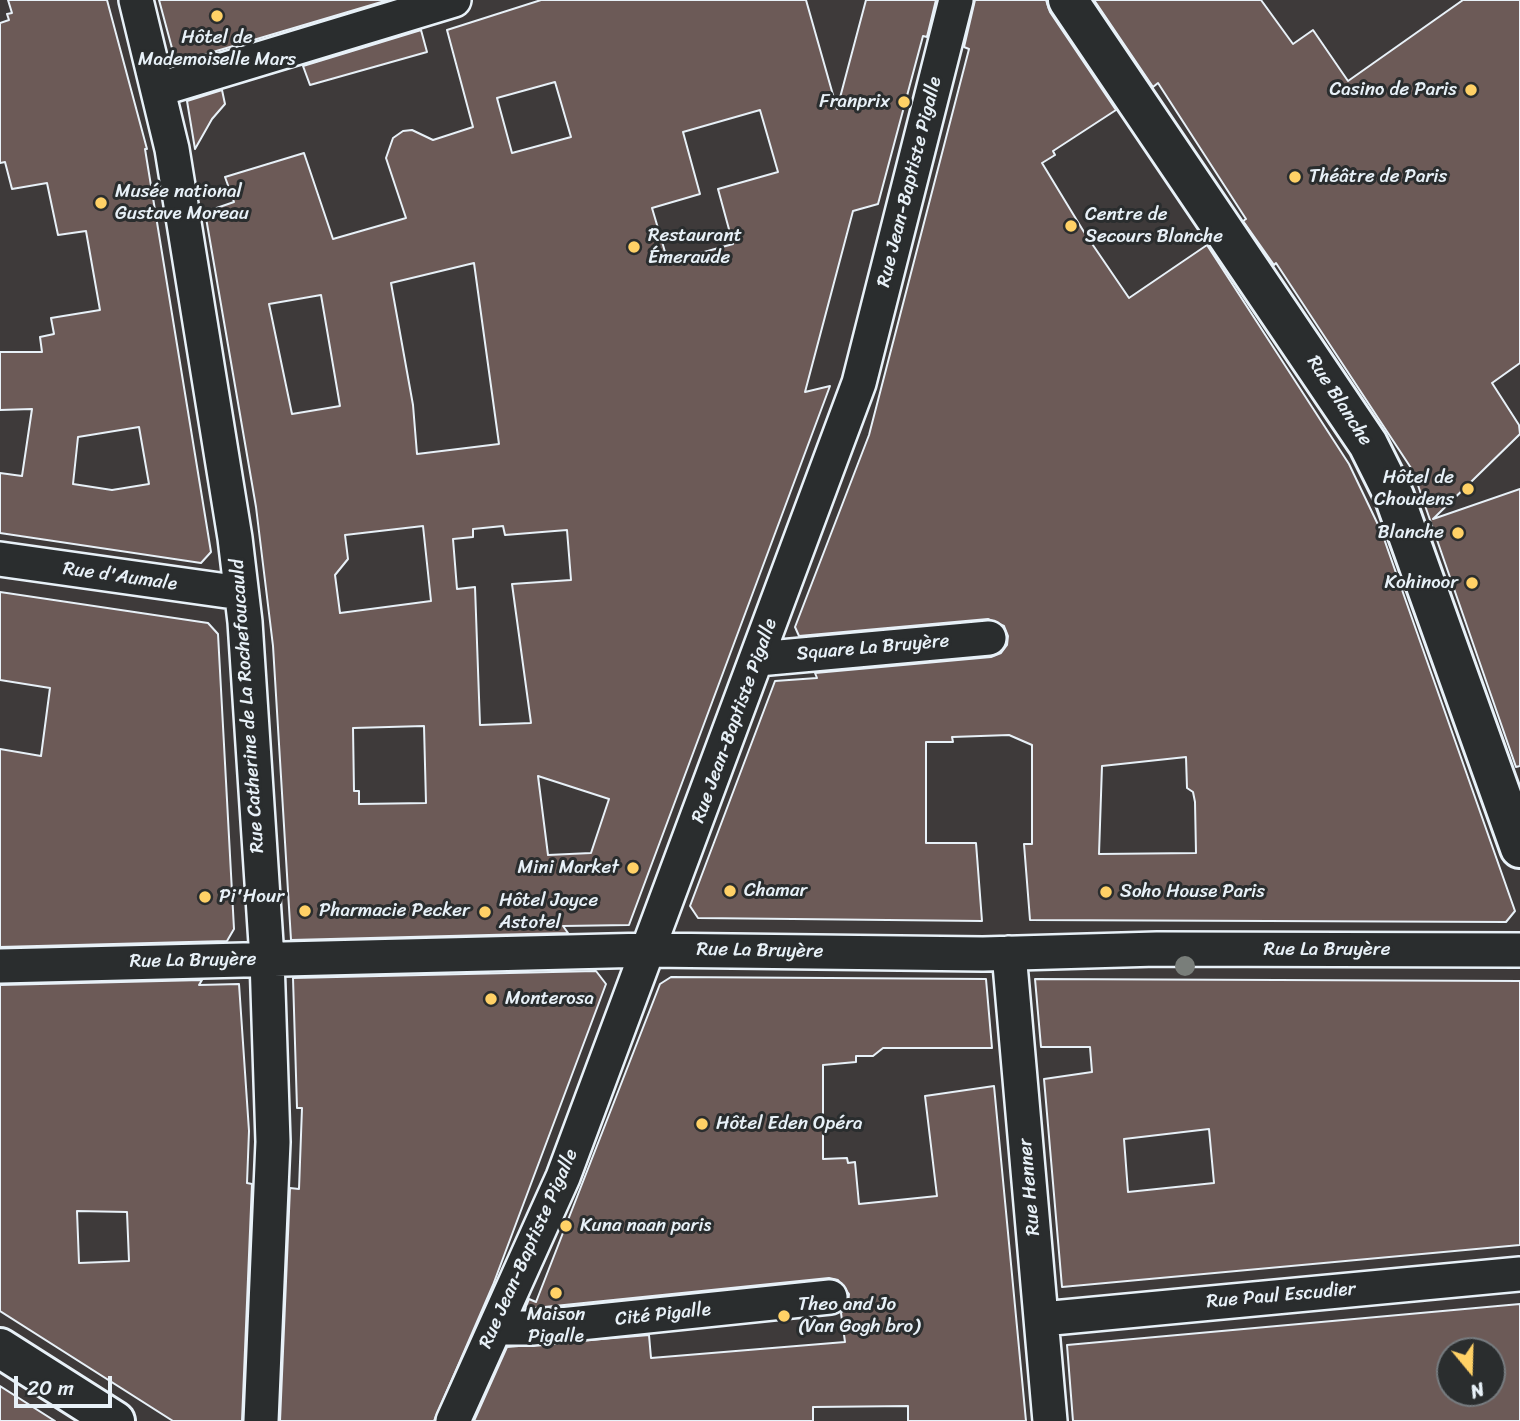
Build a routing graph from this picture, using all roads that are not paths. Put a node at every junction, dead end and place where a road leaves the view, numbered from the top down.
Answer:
1 (136, 0) edge
2 (454, 0) edge
3 (956, 0) edge
4 (1069, 0) edge
5 (160, 89) junction
6 (0, 559) edge
7 (241, 593) junction
8 (989, 638) dead end
9 (758, 659) junction
10 (1520, 848) edge
11 (649, 950) junction
12 (1520, 950) edge
13 (1009, 953) junction
14 (267, 960) junction
15 (0, 966) edge
16 (1520, 1274) edge
17 (830, 1297) dead end
18 (1042, 1319) junction
19 (495, 1328) junction
20 (0, 1348) edge
21 (116, 1421) edge
22 (261, 1421) edge
23 (453, 1421) edge
24 (1050, 1421) edge

1 - 5 street, Rue Catherine de La Rochefoucauld
2 - 5 street
3 - 9 street, Rue Jean-Baptiste Pigalle
4 - 10 street, Rue Blanche
5 - 7 street, Rue Catherine de La Rochefoucauld
6 - 7 street, Rue d'Aumale
7 - 14 street, Rue Catherine de La Rochefoucauld
8 - 9 street, Square La Bruyère
9 - 11 street, Rue Jean-Baptiste Pigalle
11 - 13 street, Rue La Bruyère
11 - 14 street, Rue La Bruyère
11 - 19 street, Rue Jean-Baptiste Pigalle
12 - 13 street, Rue La Bruyère
13 - 18 street, Rue Henner
14 - 15 street, Rue La Bruyère
14 - 22 street, Rue Catherine de La Rochefoucauld
16 - 18 street, Rue Paul Escudier
17 - 19 street, Cité Pigalle
18 - 24 street, Rue Henner
19 - 23 street, Rue Jean-Baptiste Pigalle
20 - 21 street

